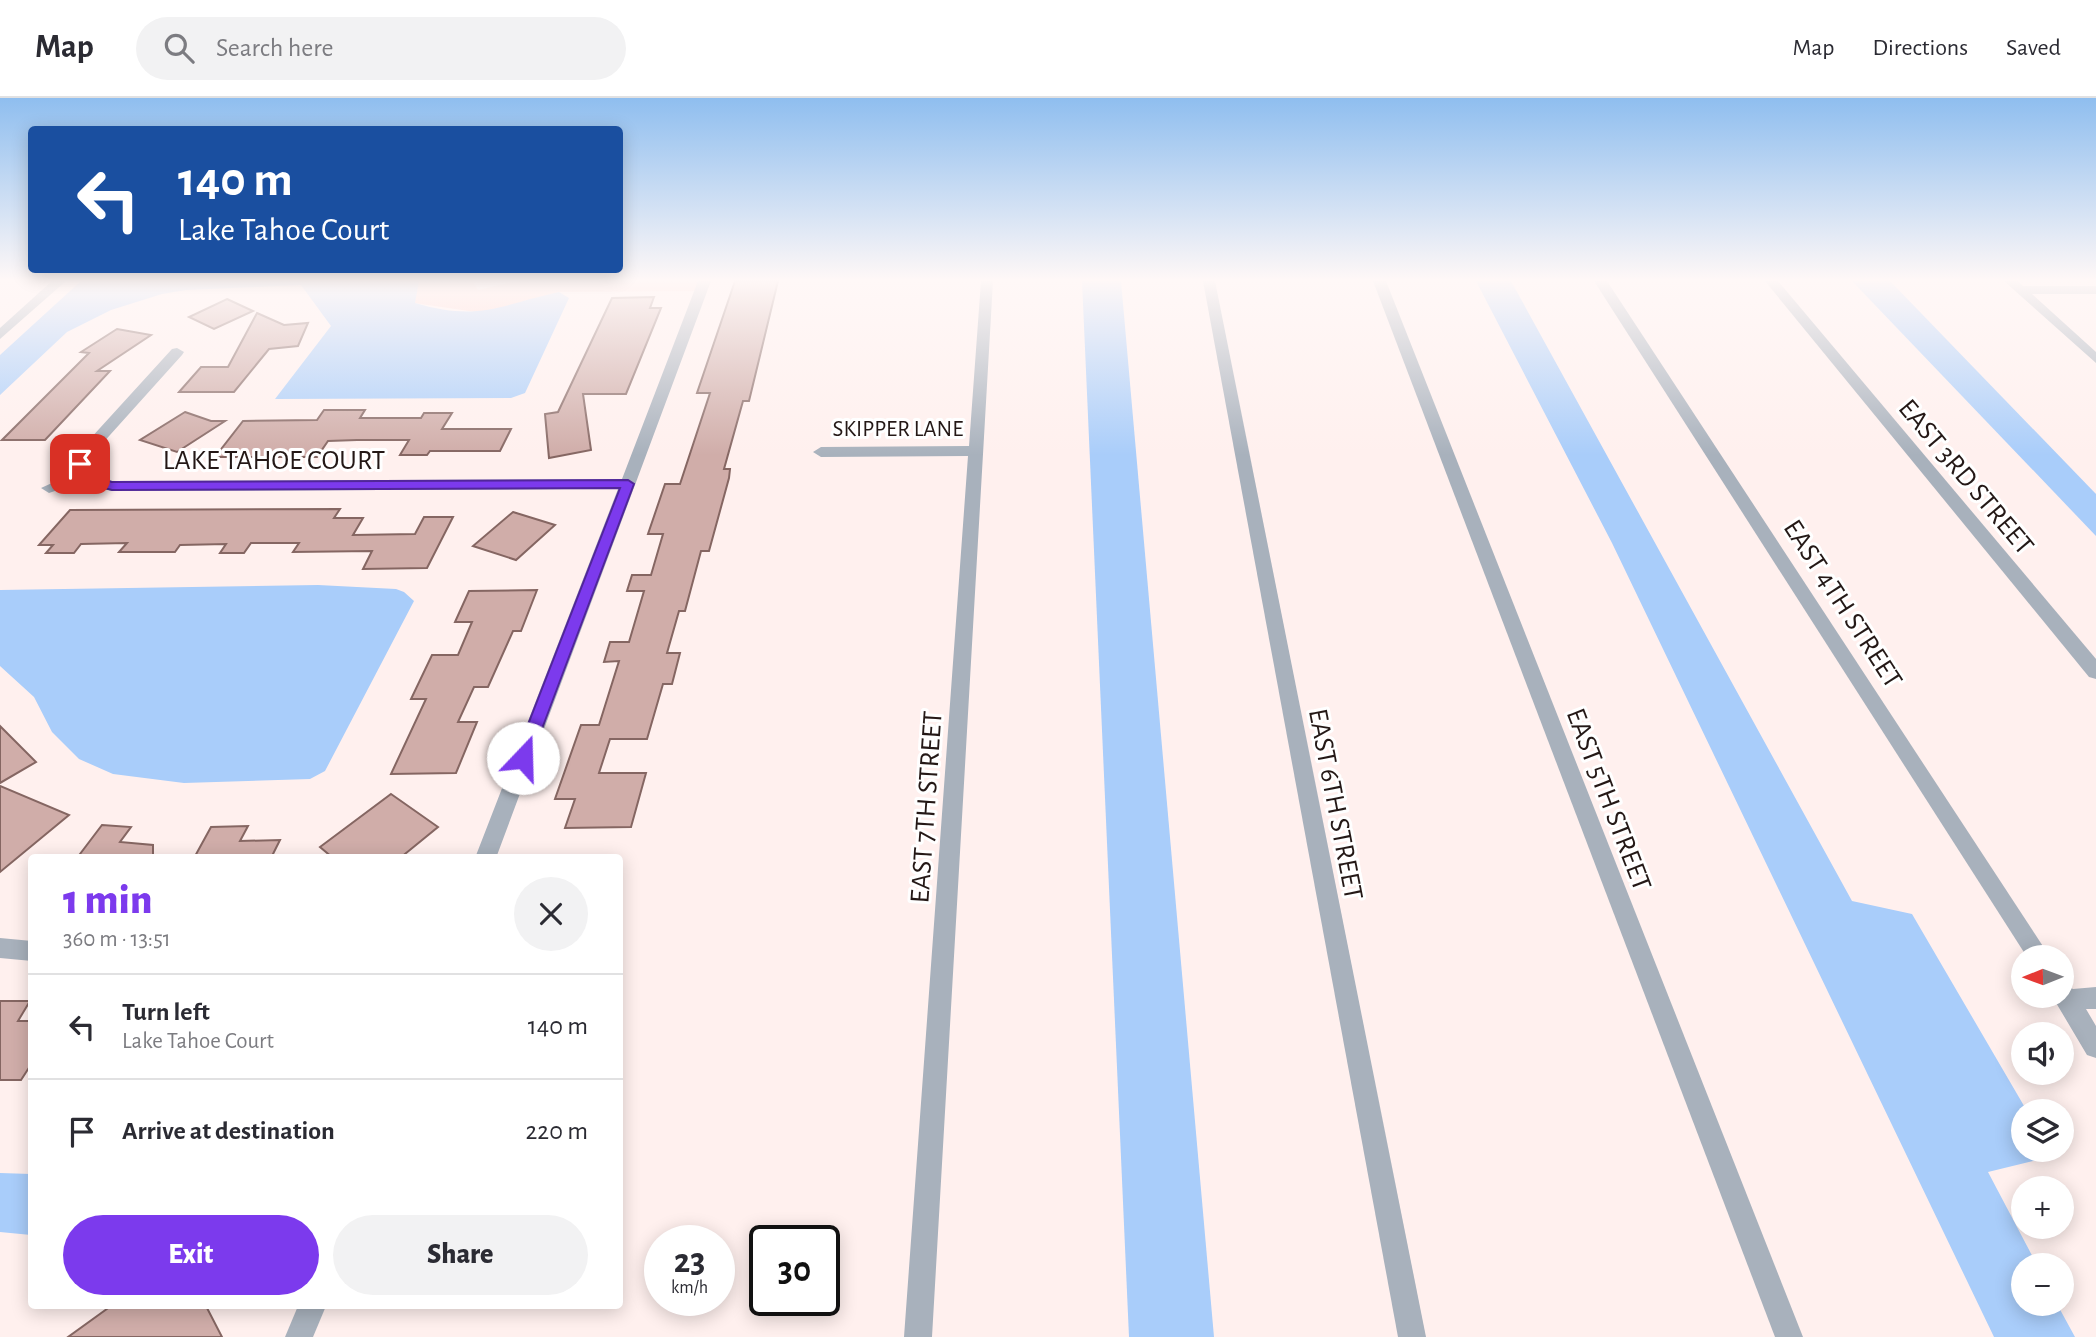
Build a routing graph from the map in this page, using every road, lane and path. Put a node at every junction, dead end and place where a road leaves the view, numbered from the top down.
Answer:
1 (683, 339) edge
2 (983, 339) edge
3 (1220, 339) edge
4 (1402, 339) edge
5 (1638, 339) edge
6 (1819, 339) edge
7 (2074, 339) edge
8 (177, 352) dead end
9 (2096, 359) edge
10 (976, 451) junction
11 (821, 452) dead end
12 (84, 475) junction
13 (628, 484) junction
14 (49, 488) dead end
15 (2096, 672) edge
16 (487, 854) edge
17 (2031, 945) edge
18 (0, 948) edge
19 (28, 951) edge
20 (2074, 997) edge
21 (2096, 998) edge
22 (2072, 1008) edge
23 (2096, 1046) edge
24 (311, 1309) edge
25 (299, 1337) edge
26 (918, 1337) edge
27 (1412, 1337) edge
28 (1789, 1337) edge

1 - 13 street
2 - 10 street, EAST 7TH STREET
3 - 27 street, EAST 6TH STREET
4 - 28 street, EAST 5TH STREET
5 - 17 street, EAST 4TH STREET
6 - 15 street, EAST 3RD STREET
7 - 9 street
8 - 12 street
10 - 11 street, SKIPPER LANE
10 - 26 street, EAST 7TH STREET
12 - 13 street, LAKE TAHOE COURT
12 - 14 street
13 - 16 street
18 - 19 street
20 - 21 street
22 - 23 street
24 - 25 street

